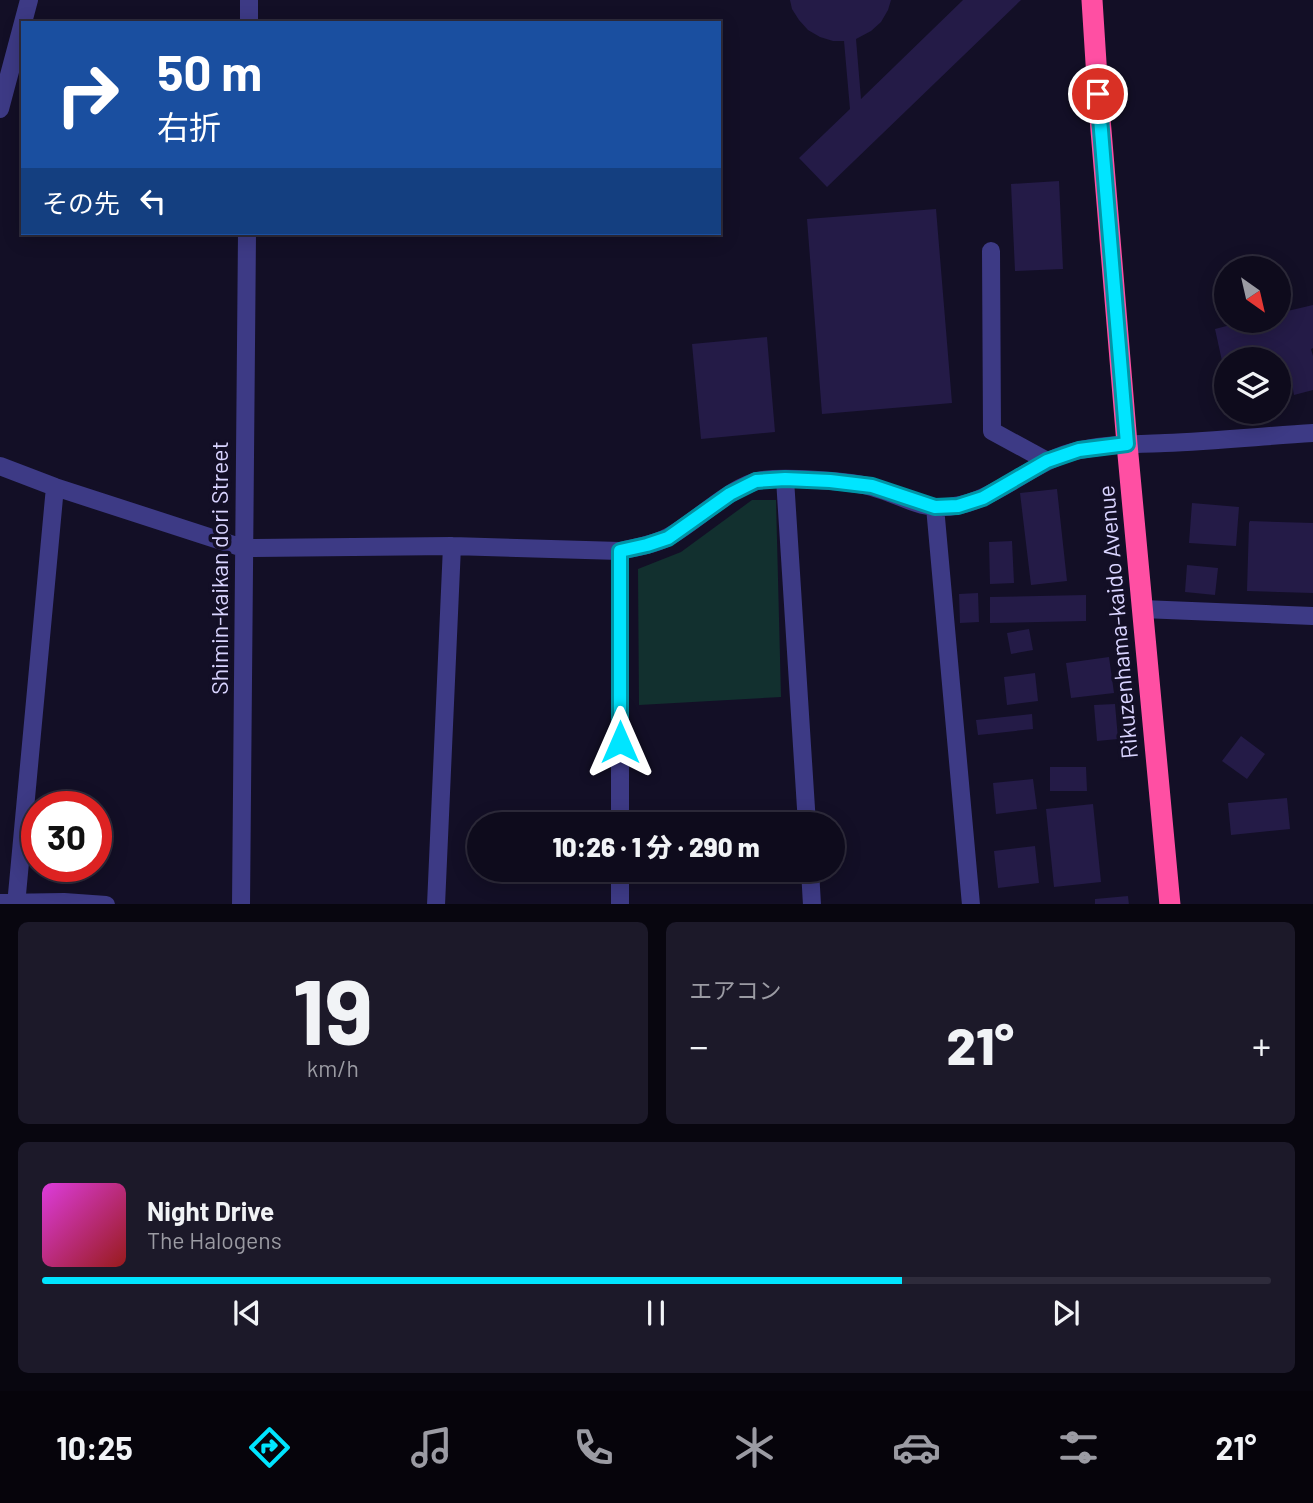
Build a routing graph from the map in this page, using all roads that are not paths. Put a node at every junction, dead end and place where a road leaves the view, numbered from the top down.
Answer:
1 (29, 0) edge
2 (249, 0) edge
3 (1093, 0) edge
4 (23, 21) edge
5 (249, 21) edge
6 (21, 30) edge
7 (0, 109) edge
8 (247, 235) edge
9 (991, 251) dead end
10 (1313, 432) edge
11 (1127, 444) junction
12 (1047, 461) junction
13 (0, 466) edge
14 (785, 479) junction
15 (55, 487) junction
16 (935, 507) junction
17 (452, 546) junction
18 (243, 548) junction
19 (620, 551) junction
20 (1142, 609) junction
21 (1313, 616) edge
22 (620, 812) edge
23 (806, 812) edge
24 (620, 882) edge
25 (811, 882) edge
26 (10, 903) edge
27 (92, 904) edge
28 (241, 904) edge
29 (436, 904) edge
30 (621, 904) edge
31 (812, 904) edge
32 (971, 904) edge
33 (1170, 904) edge

1 - 4 street
2 - 5 street
3 - 11 highway, Rikuzenhama-kaido Avenue
6 - 7 street
8 - 18 street, Shimin-kaikan dori Street
9 - 12 street
10 - 11 street
11 - 12 street
11 - 20 highway, Rikuzenhama-kaido Avenue
12 - 16 street
13 - 15 street
14 - 16 street
14 - 19 street
14 - 23 street
15 - 18 street
15 - 26 street
16 - 32 street
17 - 18 street
17 - 19 street
17 - 29 street
18 - 28 street, Shimin-kaikan dori Street
19 - 22 street
20 - 21 street
20 - 33 highway, Rikuzenhama-kaido Avenue
24 - 30 street
25 - 31 street
26 - 27 street

